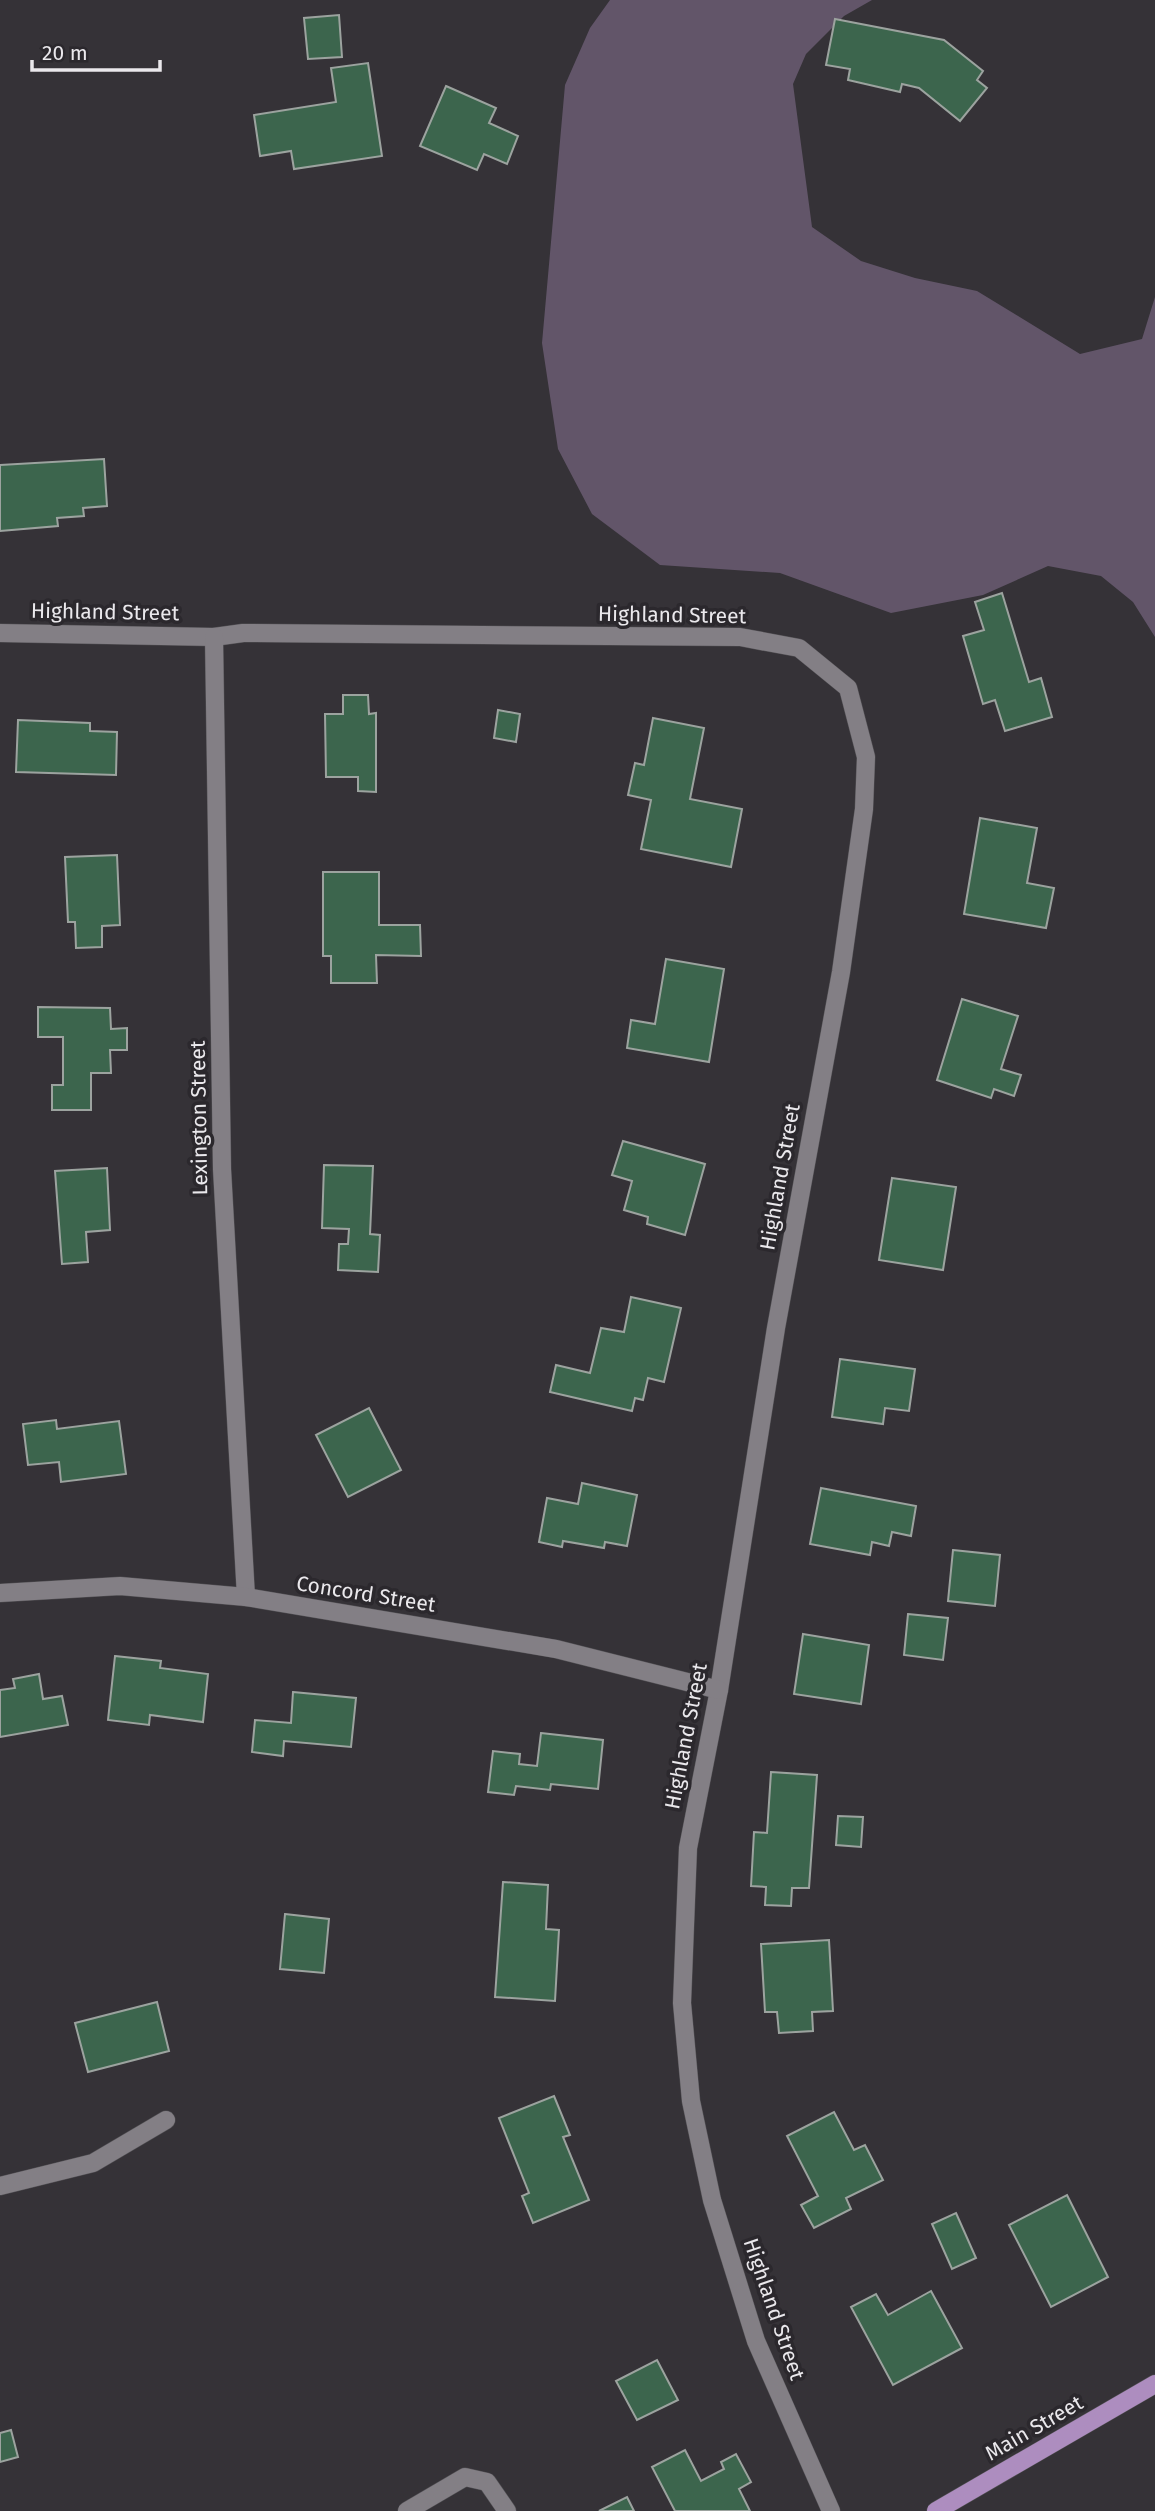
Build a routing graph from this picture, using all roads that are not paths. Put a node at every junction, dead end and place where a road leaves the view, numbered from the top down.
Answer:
1 (0, 634) edge
2 (214, 636) junction
3 (0, 1593) edge
4 (246, 1597) junction
5 (719, 1690) junction
6 (166, 2120) dead end
7 (0, 2186) edge
8 (1155, 2384) edge
9 (407, 2511) edge
10 (507, 2511) edge
11 (831, 2511) edge
12 (936, 2511) edge

1 - 2 street, Highland Street
2 - 4 street, Lexington Street
2 - 5 street, Highland Street
3 - 4 street, Concord Street
4 - 5 street, Concord Street
5 - 11 street, Highland Street
6 - 7 street
8 - 12 main road, Main Street
9 - 10 street

